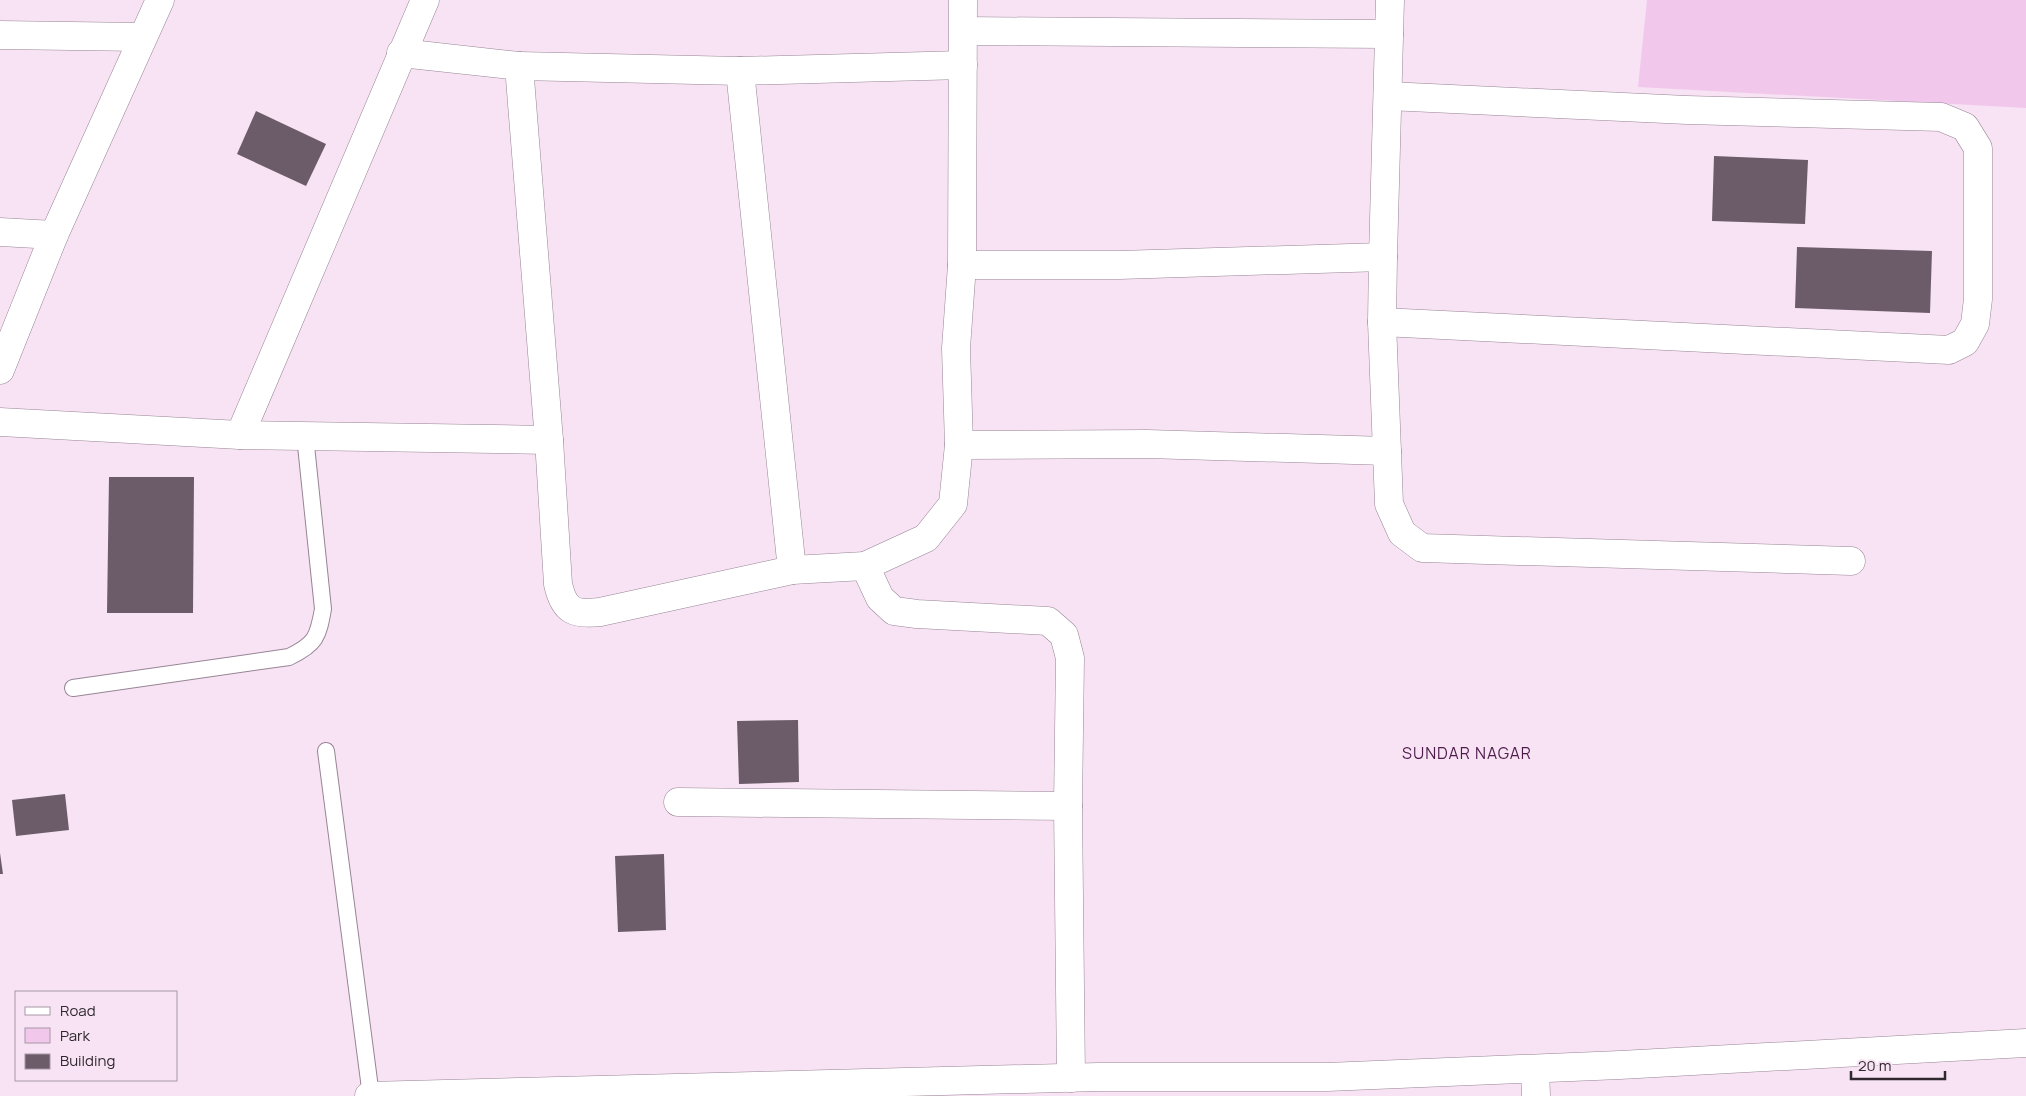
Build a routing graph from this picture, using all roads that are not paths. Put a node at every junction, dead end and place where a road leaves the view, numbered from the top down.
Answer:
1 (160, 0) edge
2 (425, 0) edge
3 (964, 0) edge
4 (1390, 0) edge
5 (964, 31) junction
6 (1389, 34) junction
7 (0, 35) edge
8 (142, 37) junction
9 (401, 53) junction
10 (963, 65) junction
11 (519, 66) junction
12 (740, 72) junction
13 (1388, 96) junction
14 (0, 232) edge
15 (54, 235) junction
16 (1383, 257) junction
17 (962, 265) junction
18 (1382, 322) junction
19 (0, 370) edge
20 (0, 422) edge
21 (240, 435) junction
22 (305, 436) junction
23 (549, 440) junction
24 (959, 445) junction
25 (1387, 451) junction
26 (1851, 561) dead end
27 (865, 566) junction
28 (792, 570) junction
29 (73, 688) dead end
30 (326, 751) dead end
31 (678, 802) dead end
32 (1068, 806) junction
33 (2026, 1043) edge
34 (1535, 1069) junction
35 (1071, 1078) junction
36 (1099, 1087) edge
37 (1327, 1087) edge
38 (370, 1096) edge
39 (1536, 1096) edge

1 - 8 street
2 - 9 street
3 - 5 street
4 - 6 street
5 - 6 street
5 - 10 street
6 - 13 street
7 - 8 street
8 - 15 street
9 - 11 street
9 - 21 street
10 - 12 street
10 - 17 street
11 - 12 street
11 - 23 street
12 - 28 street
13 - 16 street
13 - 18 street
14 - 15 street
15 - 19 street
16 - 17 street
16 - 18 street
17 - 24 street
18 - 25 street
20 - 21 street
21 - 22 street
22 - 23 street
22 - 29 lane
23 - 28 street
24 - 25 street
24 - 27 street
25 - 26 street
27 - 28 street
27 - 32 street
30 - 38 lane
31 - 32 street
32 - 35 street
33 - 34 street
34 - 37 street
34 - 39 street
35 - 36 street
35 - 38 street
36 - 37 street

